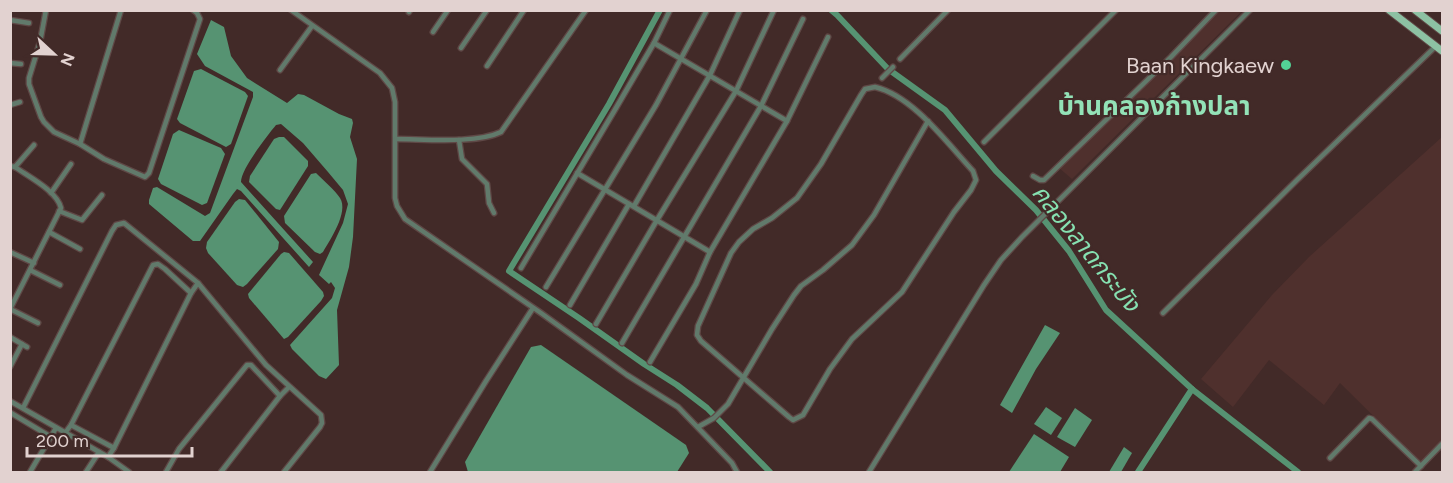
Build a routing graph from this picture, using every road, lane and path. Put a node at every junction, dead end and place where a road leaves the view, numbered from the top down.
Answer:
1 (46, 10) edge
2 (121, 10) edge
3 (193, 10) edge
4 (291, 10) edge
5 (448, 10) edge
6 (487, 10) edge
7 (524, 10) edge
8 (586, 10) edge
9 (670, 10) edge
10 (707, 10) edge
11 (740, 10) edge
12 (774, 10) edge
13 (948, 10) edge
14 (1116, 10) edge
15 (1216, 10) edge
16 (1250, 10) edge
17 (1389, 10) edge
18 (1415, 10) edge
19 (803, 19) dead end
20 (10, 20) edge
21 (30, 23) dead end
22 (312, 26) junction
23 (1443, 31) edge
24 (434, 32) dead end
25 (828, 37) dead end
26 (654, 43) junction
27 (461, 48) dead end
28 (1439, 49) edge
29 (681, 58) junction
30 (900, 59) dead end
31 (10, 63) edge
32 (21, 63) dead end
33 (487, 66) dead end
34 (893, 67) dead end
35 (280, 70) dead end
36 (710, 75) junction
37 (882, 78) dead end
38 (736, 91) junction
39 (20, 102) dead end
40 (10, 105) edge
41 (761, 106) junction
42 (787, 121) junction
43 (928, 121) junction
44 (396, 139) junction
45 (459, 140) junction
46 (984, 142) dead end
47 (80, 144) junction
48 (34, 145) dead end
49 (71, 164) dead end
50 (13, 166) edge
51 (577, 173) junction
52 (1033, 176) dead end
53 (605, 189) junction
54 (51, 192) junction
55 (102, 195) dead end
56 (632, 205) junction
57 (59, 211) junction
58 (494, 213) dead end
59 (657, 220) junction
60 (49, 232) junction
61 (684, 237) junction
62 (80, 249) dead end
63 (10, 252) edge
64 (710, 252) junction
65 (34, 263) junction
66 (521, 268) dead end
67 (30, 270) junction
68 (198, 283) junction
69 (60, 285) dead end
70 (546, 287) dead end
71 (191, 293) junction
72 (570, 305) dead end
73 (534, 308) junction
74 (10, 309) edge
75 (1163, 313) dead end
76 (38, 323) dead end
77 (596, 324) dead end
78 (10, 337) edge
79 (622, 343) dead end
80 (22, 344) junction
81 (27, 347) dead end
82 (650, 362) dead end
83 (10, 367) edge
84 (743, 379) junction
85 (289, 387) junction
86 (280, 396) junction
87 (10, 401) edge
88 (16, 404) junction
89 (22, 408) junction
90 (11, 414) edge
91 (71, 425) junction
92 (698, 427) junction
93 (56, 428) junction
94 (65, 433) junction
95 (51, 437) junction
96 (1443, 444) edge
97 (114, 448) junction
98 (99, 452) junction
99 (108, 457) junction
100 (1330, 458) dead end
101 (1421, 466) junction
102 (30, 472) edge
103 (86, 472) edge
104 (129, 472) edge
105 (166, 472) edge
106 (221, 472) edge
107 (284, 472) edge
108 (430, 472) edge
109 (736, 472) edge
110 (868, 472) edge
111 (1415, 472) edge

1 - 47 street
2 - 47 street
3 - 47 street
4 - 22 street
5 - 24 street
6 - 27 street
7 - 33 street
8 - 45 street
9 - 26 street
10 - 29 street
11 - 36 street
12 - 38 street
13 - 30 street
14 - 46 street
15 - 52 street
16 - 110 street
17 - 28 main road
18 - 23 main road
19 - 41 street
20 - 21 street
22 - 35 street
22 - 44 street
25 - 42 street
26 - 29 street
26 - 51 street
28 - 75 street
29 - 36 street
29 - 53 street
31 - 32 street
34 - 37 street
36 - 38 street
36 - 56 street
38 - 41 street
38 - 59 street
39 - 40 street
41 - 42 street
41 - 61 street
42 - 64 street
43 - 84 street
43 - 84 street
43 - 84 street
44 - 45 street
44 - 73 street
45 - 58 street
48 - 50 street
49 - 54 street
50 - 54 street
51 - 53 street
51 - 66 street
53 - 56 street
53 - 70 street
54 - 57 street
55 - 57 street
56 - 59 street
56 - 72 street
57 - 60 street
59 - 61 street
59 - 77 street
60 - 62 street
60 - 65 street
61 - 64 street
61 - 79 street
63 - 65 street
64 - 82 street
65 - 67 street
67 - 69 street
67 - 74 street
68 - 71 street
68 - 85 street
68 - 89 street
71 - 91 street
71 - 97 street
73 - 92 street
73 - 108 street
74 - 76 street
78 - 80 street
80 - 81 street
80 - 83 street
84 - 92 street
85 - 86 street
85 - 107 street
86 - 105 street
86 - 106 street
87 - 88 street
88 - 89 street
88 - 90 street
89 - 93 street
90 - 95 street
91 - 94 street
91 - 97 street
92 - 109 street
93 - 94 street
93 - 95 street
94 - 98 street
95 - 102 street
96 - 101 street
97 - 99 street
98 - 99 street
98 - 103 street
99 - 104 street
100 - 101 street
101 - 111 street

